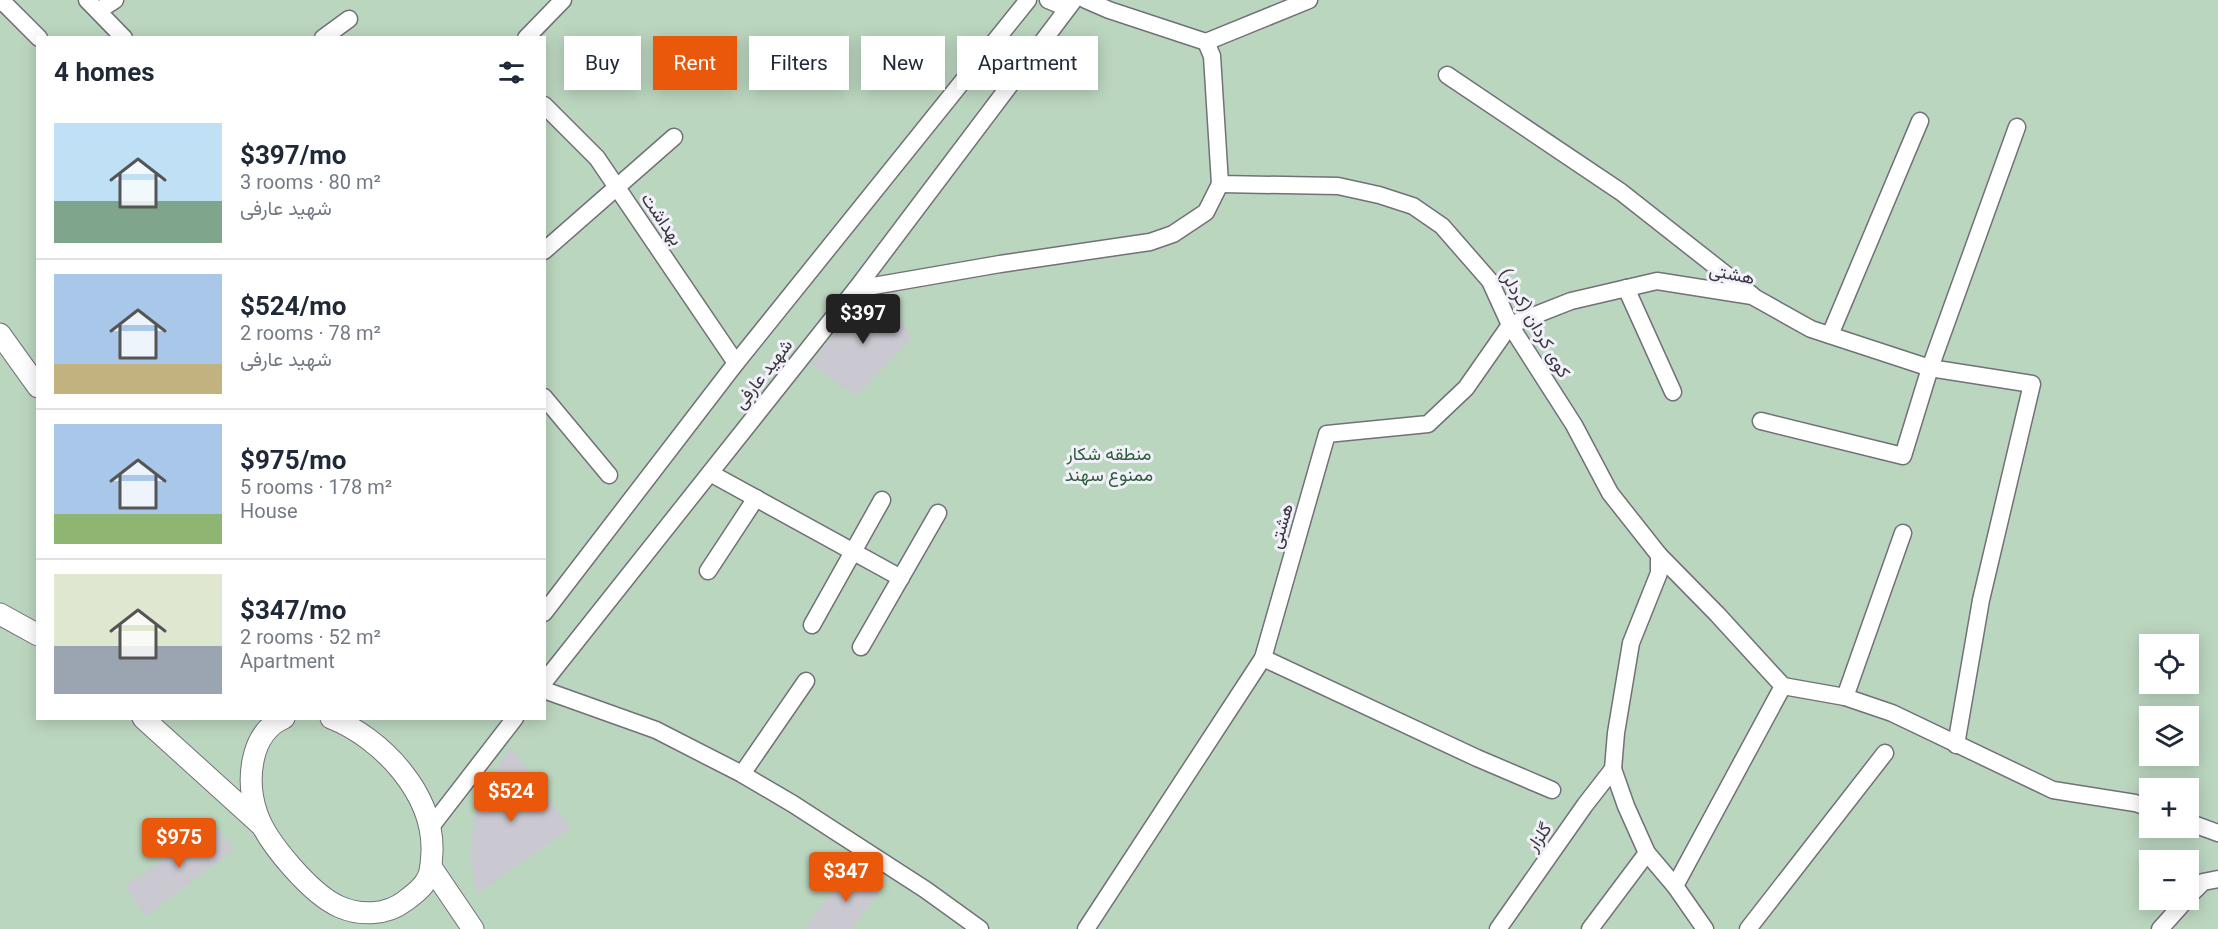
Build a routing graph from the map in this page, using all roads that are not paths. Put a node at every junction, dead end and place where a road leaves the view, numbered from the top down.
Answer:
1 (1, 0) edge
2 (115, 0) edge
3 (563, 0) edge
4 (1028, 0) edge
5 (1048, 0) edge
6 (1309, 0) edge
7 (1077, 1) edge
8 (92, 6) edge
9 (349, 19) dead end
10 (37, 36) edge
11 (122, 36) edge
12 (326, 36) edge
13 (528, 36) edge
14 (1206, 42) junction
15 (1447, 75) dead end
16 (546, 107) edge
17 (1920, 121) dead end
18 (2017, 127) dead end
19 (674, 137) dead end
20 (1220, 184) junction
21 (616, 187) junction
22 (546, 249) edge
23 (1626, 288) junction
24 (856, 289) junction
25 (1752, 296) junction
26 (1510, 325) junction
27 (0, 334) edge
28 (1830, 335) junction
29 (736, 363) junction
30 (1930, 368) junction
31 (36, 384) edge
32 (1673, 392) dead end
33 (546, 399) edge
34 (1761, 421) dead end
35 (710, 473) junction
36 (609, 475) dead end
37 (756, 498) junction
38 (882, 500) dead end
39 (938, 513) dead end
40 (1903, 533) dead end
41 (855, 551) junction
42 (1659, 555) junction
43 (708, 572) dead end
44 (901, 578) junction
45 (546, 610) edge
46 (0, 614) edge
47 (812, 625) dead end
48 (36, 633) edge
49 (861, 647) dead end
50 (1263, 658) junction
51 (546, 679) edge
52 (806, 681) dead end
53 (1783, 686) junction
54 (546, 691) edge
55 (1845, 697) junction
56 (145, 720) edge
57 (281, 720) edge
58 (336, 720) edge
59 (513, 720) edge
60 (1956, 746) junction
61 (1885, 753) dead end
62 (1613, 769) junction
63 (742, 774) junction
64 (1552, 790) dead end
65 (2139, 804) edge
66 (2199, 826) edge
67 (265, 828) junction
68 (430, 828) junction
69 (2218, 833) edge
70 (1647, 853) junction
71 (431, 867) junction
72 (2218, 879) edge
73 (1675, 886) junction
74 (2199, 886) edge
75 (340, 907) junction
76 (2177, 910) edge
77 (372, 929) edge
78 (473, 929) edge
79 (980, 929) edge
80 (1086, 929) edge
81 (1498, 929) edge
82 (1590, 929) edge
83 (1705, 929) edge
84 (1748, 929) edge
85 (2160, 929) edge

1 - 10 street
2 - 8 street
3 - 13 street
4 - 29 street, شهید عارفی
5 - 7 street
6 - 14 street
7 - 14 street
7 - 24 street, شهید عارفی
8 - 11 street
9 - 12 street
14 - 20 street
15 - 25 street
16 - 21 street, بهداشت
17 - 28 street
18 - 30 street
19 - 21 street
20 - 24 street
20 - 26 street, کوی کردان (کردلر)
21 - 22 street
21 - 29 street, بهداشت
23 - 25 street, هشتی
23 - 26 street, هشتی
23 - 32 street
24 - 35 street, شهید عارفی
25 - 28 street, هشتی
26 - 42 street, کوی کردان (کردلر)
26 - 50 street, هشتی
27 - 31 main road
28 - 30 street, هشتی
29 - 45 street, شهید عارفی
30 - 34 street
30 - 60 street, هشتی
33 - 36 street
35 - 37 street
35 - 51 street, شهید عارفی
37 - 41 street
37 - 43 street
38 - 41 street
39 - 44 street
40 - 55 street
41 - 44 street
41 - 47 street
42 - 53 street, کوی کردان (کردلر)
42 - 62 street
44 - 49 street
46 - 48 main road
50 - 64 street
50 - 80 street
52 - 63 street
53 - 55 street
53 - 73 street
54 - 63 street
55 - 60 street
56 - 67 main road
57 - 67 main road
58 - 68 main road
59 - 68 street
60 - 65 street
61 - 84 street
62 - 70 street
62 - 81 street, گلزار
63 - 79 street
66 - 69 street
67 - 75 main road
68 - 71 main road
70 - 73 street
70 - 82 street
71 - 75 main road
71 - 78 main road
72 - 74 street
73 - 83 street
75 - 77 main road
76 - 85 street

